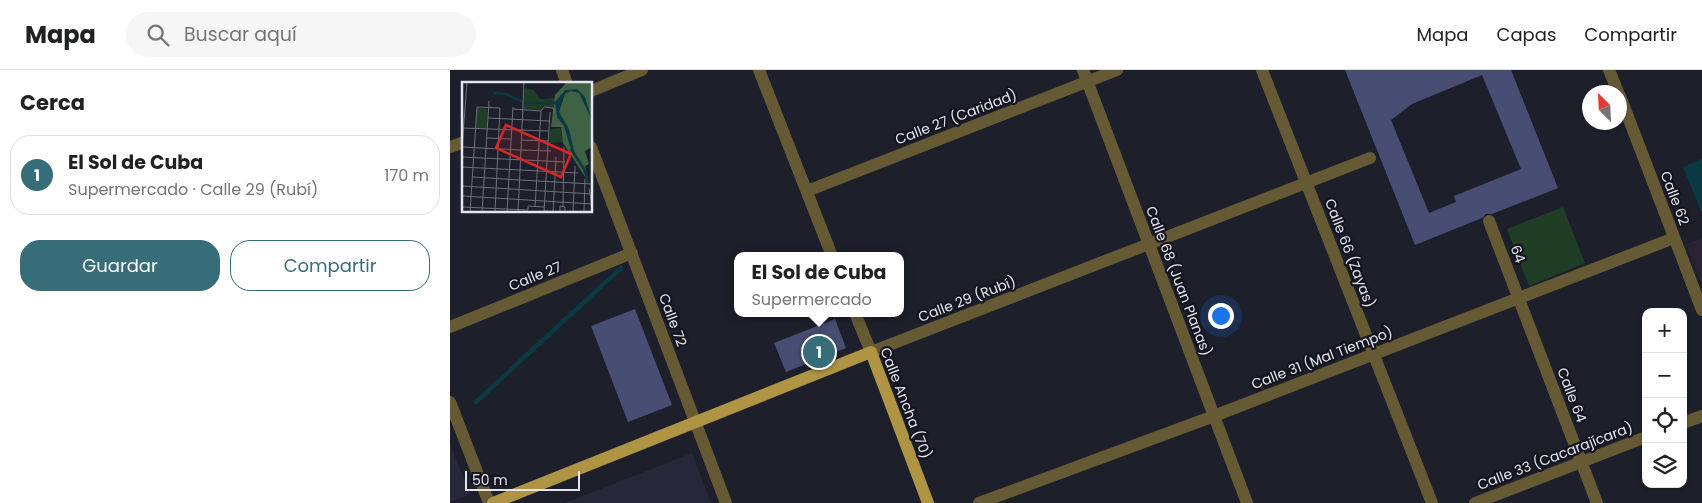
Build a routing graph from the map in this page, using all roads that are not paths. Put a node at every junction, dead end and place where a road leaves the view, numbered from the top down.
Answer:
1 (562, 70) edge
2 (642, 70) edge
3 (759, 70) edge
4 (1117, 70) edge
5 (1262, 70) edge
6 (1609, 70) edge
7 (1085, 76) edge
8 (566, 82) edge
9 (1615, 85) edge
10 (592, 91) edge
11 (1627, 114) edge
12 (462, 143) edge
13 (450, 147) edge
14 (592, 150) edge
15 (1370, 158) dead end
16 (1307, 184) junction
17 (807, 192) junction
18 (1489, 221) dead end
19 (1674, 238) junction
20 (1148, 245) junction
21 (632, 252) junction
22 (830, 252) edge
23 (1518, 298) junction
24 (1702, 310) edge
25 (857, 317) edge
26 (450, 327) edge
27 (871, 352) junction
28 (1374, 354) junction
29 (450, 402) edge
30 (1214, 416) junction
31 (1702, 416) edge
32 (695, 422) junction
33 (1687, 422) edge
34 (1642, 440) edge
35 (1582, 462) junction
36 (491, 503) edge
37 (726, 503) edge
38 (928, 503) edge
39 (980, 503) edge
40 (1247, 503) edge
41 (1432, 503) edge
42 (1475, 503) edge
43 (1597, 503) edge

1 - 8 street
2 - 10 street
3 - 17 street
4 - 7 street, Calle 27 (Caridad)
5 - 16 street, Calle 66 (Zayas)
6 - 9 street
7 - 17 street, Calle 27 (Caridad)
7 - 20 street, Calle 68 (Juan Planas)
11 - 19 street, Calle 62
12 - 13 street
14 - 21 street, Calle 72
15 - 16 street, Calle 29 (Rubí)
16 - 20 street, Calle 29 (Rubí)
16 - 28 street, Calle 66 (Zayas)
17 - 22 street
18 - 23 street, 64
19 - 23 street, Calle 31 (Mal Tiempo)
19 - 24 street, Calle 62
20 - 27 street, Calle 29 (Rubí)
20 - 30 street, Calle 68 (Juan Planas)
21 - 26 street, Calle 27
21 - 32 street, Calle 72
23 - 28 street, Calle 31 (Mal Tiempo)
23 - 35 street, Calle 64
25 - 27 street, Calle Ancha (70)
27 - 32 main road, Calle 29 (Rubí)
27 - 38 main road, Calle Ancha (70)
28 - 30 street, Calle 31 (Mal Tiempo)
28 - 41 street, Calle 66 (Zayas)
29 - 36 street
30 - 39 street, Calle 31 (Mal Tiempo)
30 - 40 street, Calle 68 (Juan Planas)
31 - 33 street
32 - 36 main road, Calle 29 (Rubí)
32 - 37 street, Calle 72
34 - 35 street, Calle 33 (Cacarajícara)
35 - 42 street, Calle 33 (Cacarajícara)
35 - 43 street, Calle 64

